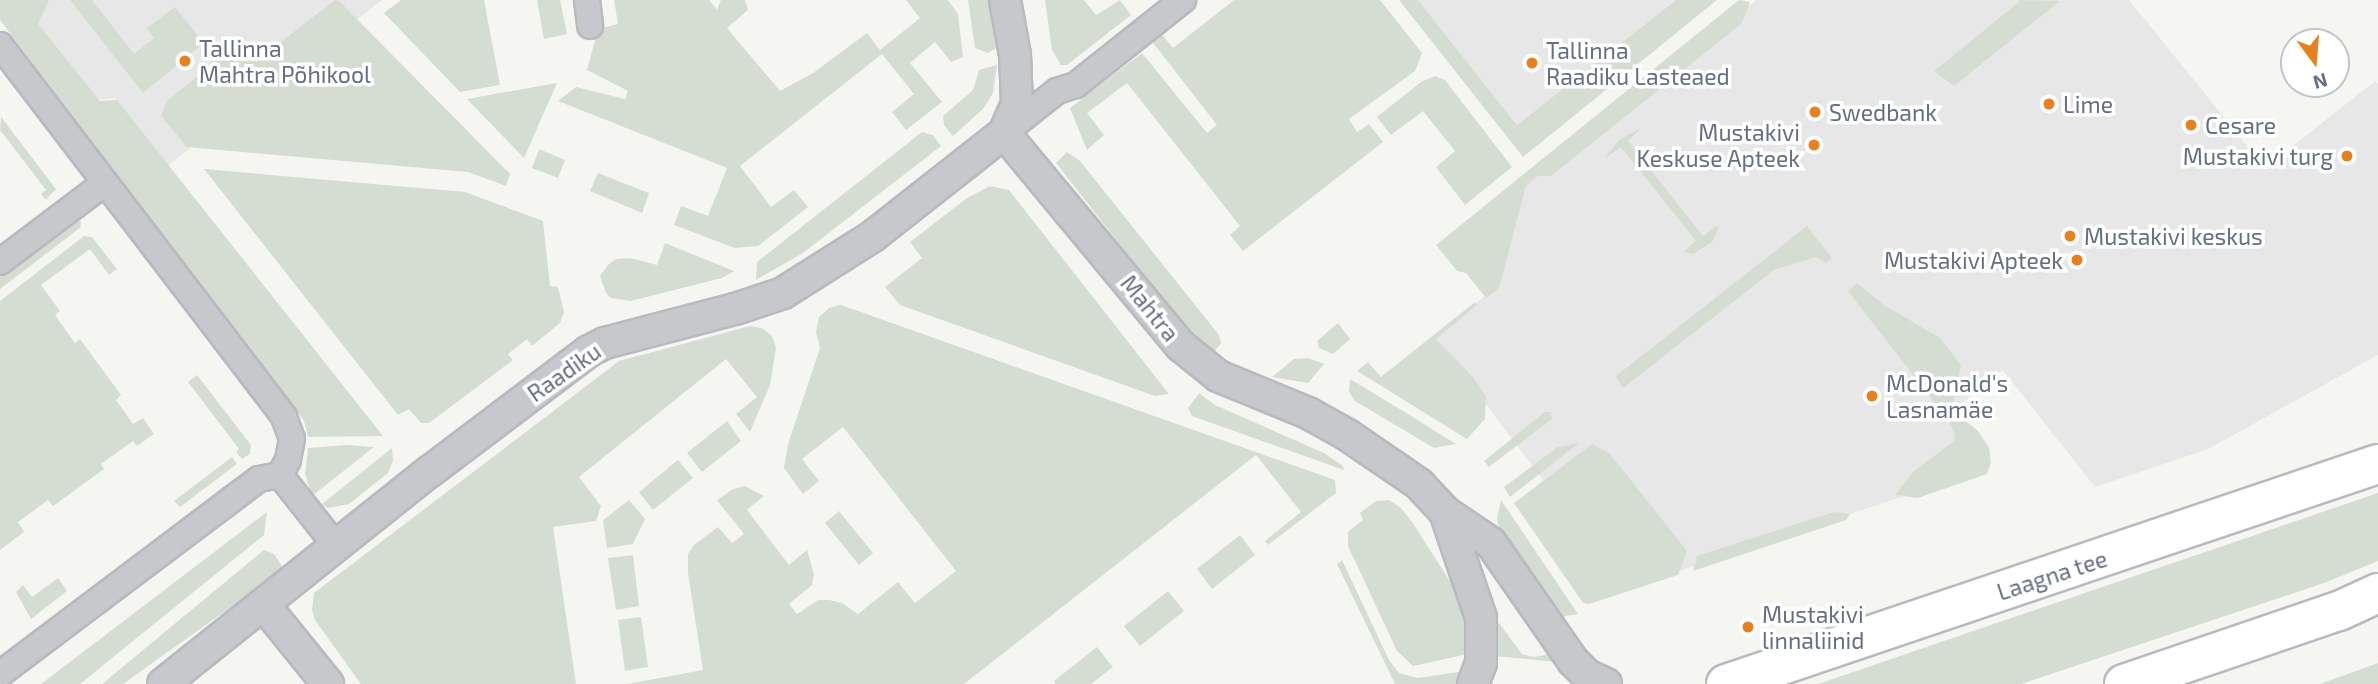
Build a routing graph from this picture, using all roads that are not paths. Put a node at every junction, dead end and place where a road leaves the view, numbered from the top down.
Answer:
1 (587, 0) edge
2 (1005, 0) edge
3 (1183, 0) edge
4 (590, 26) dead end
5 (0, 45) edge
6 (1004, 132) junction
7 (105, 183) junction
8 (0, 262) edge
9 (2378, 464) edge
10 (280, 475) junction
11 (1445, 512) junction
12 (336, 546) junction
13 (2378, 593) edge
14 (264, 605) junction
15 (0, 674) edge
16 (163, 684) edge
17 (328, 684) edge
18 (1473, 684) edge
19 (1606, 684) edge
20 (1726, 684) edge
21 (2124, 684) edge

1 - 4 street
2 - 6 street
3 - 6 street
5 - 7 street
6 - 11 street, Mahtra
6 - 12 street, Raadiku
7 - 8 street
7 - 10 street
9 - 20 main road, Laagna tee
10 - 12 street
10 - 15 street
11 - 18 street
11 - 19 street
12 - 14 street, Raadiku
13 - 21 main road
14 - 16 street, Raadiku
14 - 17 street

